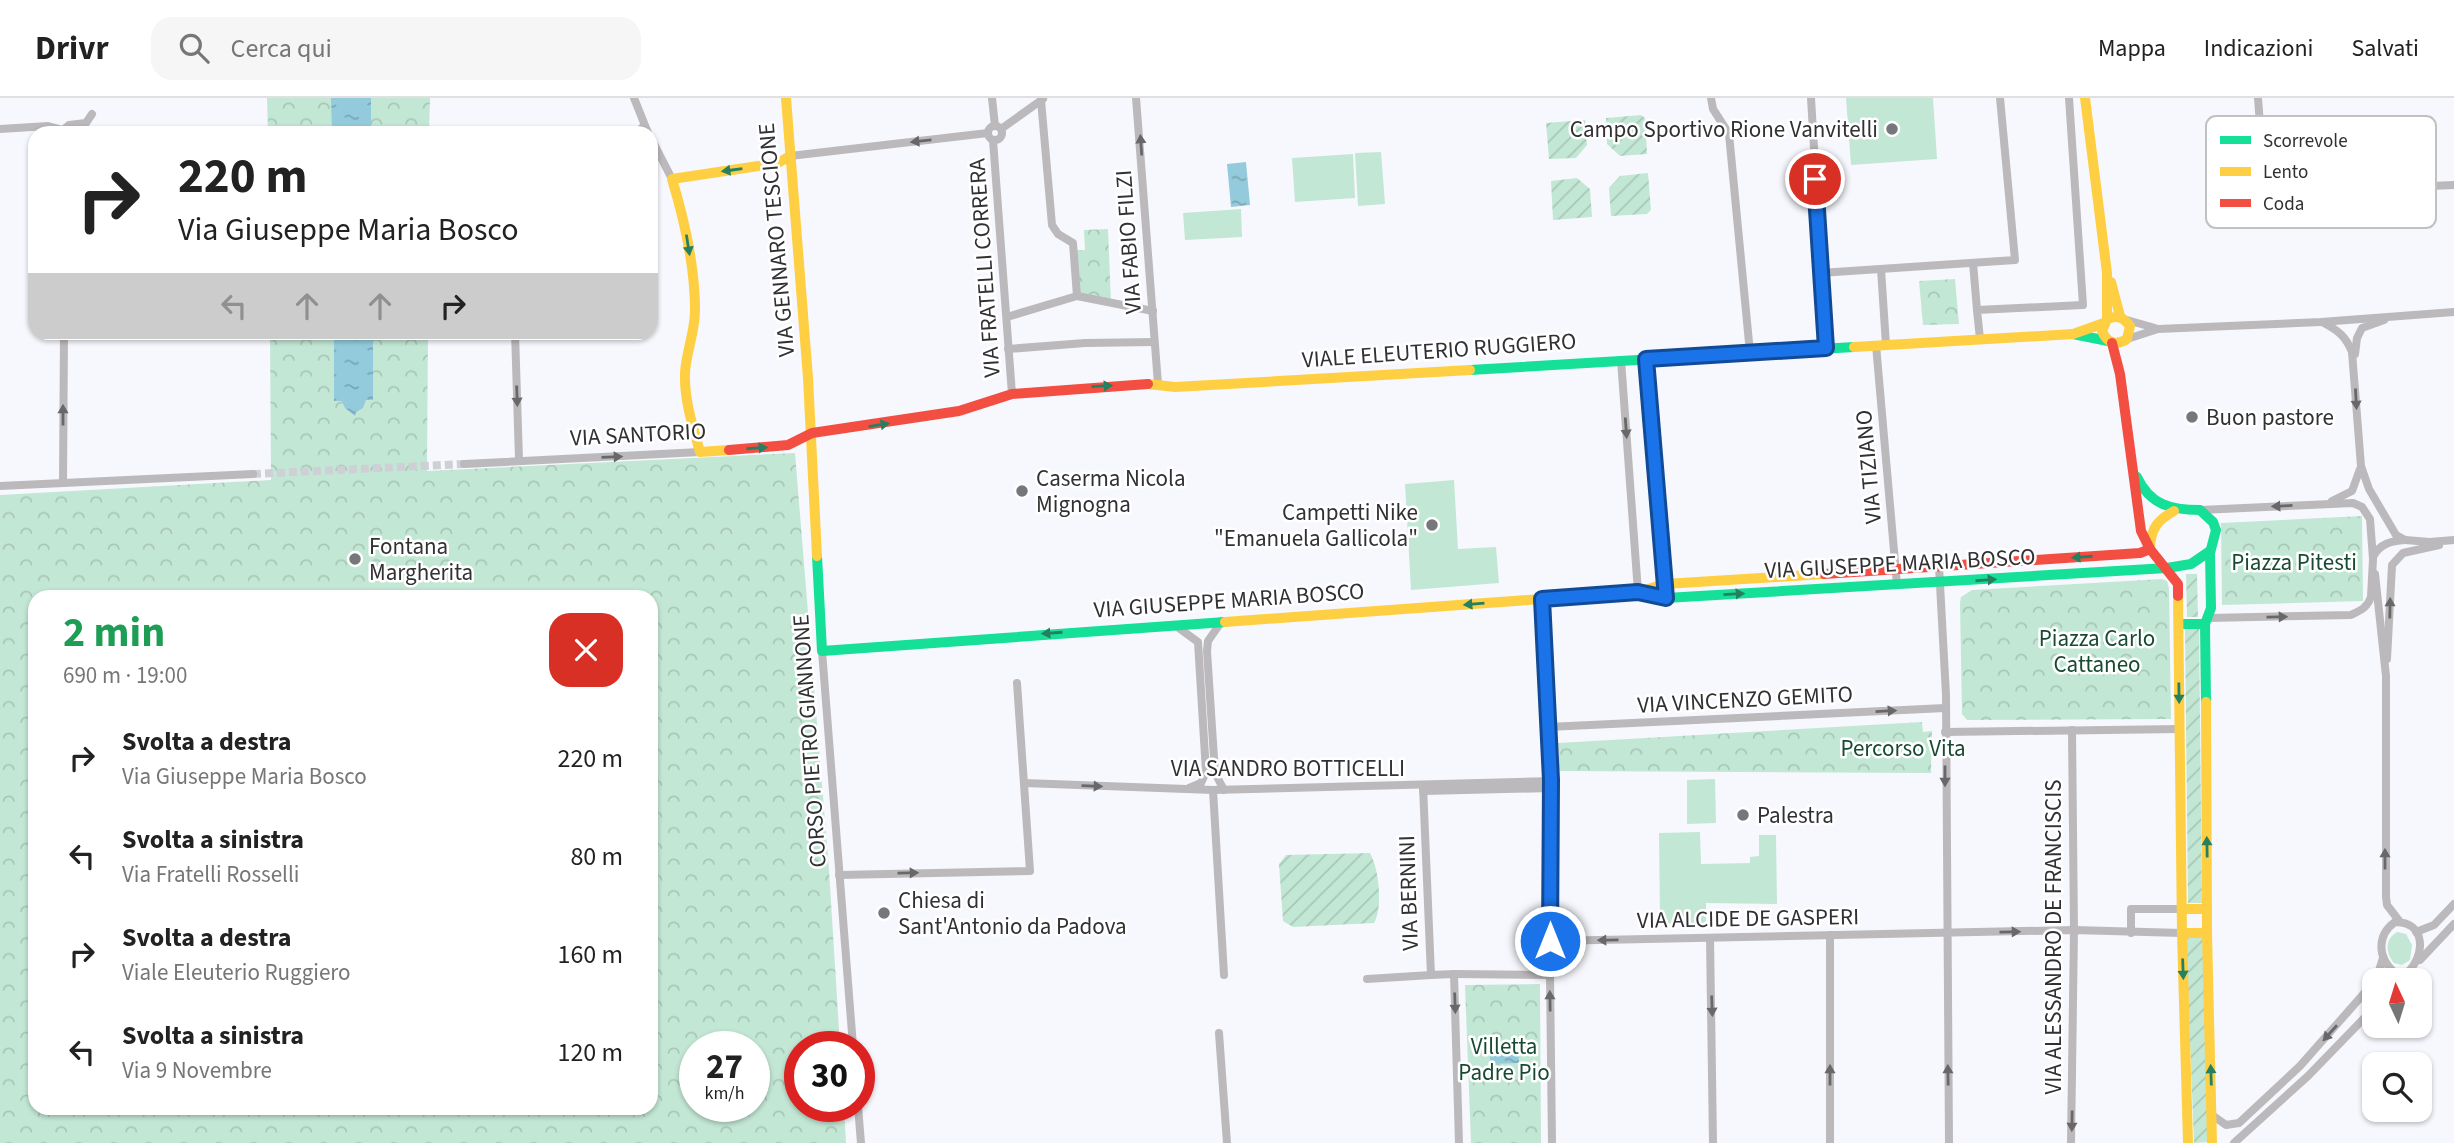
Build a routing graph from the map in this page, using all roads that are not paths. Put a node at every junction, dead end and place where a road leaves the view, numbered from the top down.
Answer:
1 (634, 98) edge
2 (786, 98) edge
3 (992, 98) edge
4 (1136, 98) edge
5 (1711, 98) edge
6 (1811, 98) edge
7 (2000, 98) edge
8 (2069, 98) edge
9 (2085, 98) edge
10 (2258, 98) edge
11 (1043, 99) edge
12 (92, 114) dead end
13 (2259, 116) edge
14 (68, 126) edge
15 (644, 126) edge
16 (28, 127) edge
17 (998, 127) junction
18 (0, 129) edge
19 (991, 136) junction
20 (658, 152) edge
21 (790, 156) junction
22 (672, 179) junction
23 (2454, 185) edge
24 (2436, 186) edge
25 (1973, 263) junction
26 (1881, 270) junction
27 (1821, 273) junction
28 (2107, 273) junction
29 (1077, 296) junction
30 (1978, 310) junction
31 (1153, 311) junction
32 (2454, 312) edge
33 (2393, 316) junction
34 (1007, 317) junction
35 (2123, 318) junction
36 (2105, 321) junction
37 (2321, 322) junction
38 (2158, 329) junction
39 (2073, 334) junction
40 (64, 340) edge
41 (515, 340) edge
42 (1980, 340) junction
43 (2125, 340) junction
44 (1154, 342) junction
45 (2110, 342) junction
46 (1881, 345) junction
47 (1826, 348) junction
48 (1008, 349) junction
49 (1750, 353) junction
50 (1646, 359) junction
51 (1621, 360) junction
52 (2354, 364) junction
53 (2120, 374) junction
54 (1158, 384) junction
55 (1012, 394) junction
56 (811, 433) junction
57 (700, 452) junction
58 (519, 460) junction
59 (2131, 461) junction
60 (464, 464) tunnel mouth
61 (2361, 466) junction
62 (253, 474) tunnel mouth
63 (63, 483) junction
64 (0, 486) edge
65 (2324, 504) junction
66 (2200, 510) junction
67 (2174, 511) junction
68 (2404, 540) junction
69 (2453, 540) edge
70 (2150, 549) junction
71 (2210, 551) junction
72 (2373, 559) junction
73 (1939, 566) junction
74 (1896, 568) junction
75 (2166, 568) junction
76 (1940, 583) junction
77 (1665, 584) junction
78 (1897, 585) junction
79 (1638, 592) junction
80 (1666, 598) junction
81 (1542, 599) junction
82 (1222, 621) junction
83 (2207, 621) junction
84 (1174, 624) junction
85 (2179, 624) junction
86 (822, 651) junction
87 (2386, 676) junction
88 (1017, 683) dead end
89 (1944, 708) junction
90 (1548, 727) junction
91 (2180, 729) junction
92 (2072, 730) junction
93 (1945, 732) junction
94 (1024, 783) junction
95 (1551, 784) junction
96 (1186, 789) junction
97 (1423, 789) junction
98 (1213, 790) junction
99 (1224, 790) junction
100 (839, 875) junction
101 (2454, 904) edge
102 (2182, 909) junction
103 (2207, 909) junction
104 (2400, 922) junction
105 (2454, 924) edge
106 (2074, 930) junction
107 (2416, 932) junction
108 (1946, 933) junction
109 (2131, 933) junction
110 (2182, 933) junction
111 (2207, 933) junction
112 (1830, 935) junction
113 (1710, 938) junction
114 (1550, 941) junction
115 (2383, 958) junction
116 (2413, 967) junction
117 (2380, 968) edge
118 (1454, 974) junction
119 (1224, 975) dead end
120 (1431, 975) junction
121 (1550, 975) junction
122 (1367, 978) dead end
123 (2362, 996) edge
124 (2362, 1020) edge
125 (852, 1031) edge
126 (1219, 1033) dead end
127 (2212, 1115) junction
128 (859, 1122) edge
129 (861, 1143) edge
130 (1227, 1143) edge
131 (1459, 1143) edge
132 (1552, 1143) edge
133 (1713, 1143) edge
134 (1830, 1143) edge
135 (1949, 1143) edge
136 (2071, 1143) edge
137 (2188, 1143) edge
138 (2212, 1143) edge
139 (2234, 1143) edge

1 - 15 street
2 - 21 street, VIA GENNARO TESCIONE
3 - 17 street
31 -> 4 street, VIA FABIO FILZI
5 - 49 street
6 - 27 street
7 - 25 street
8 - 30 street
9 - 28 street
10 - 13 street
11 - 17 street
11 - 29 street
12 - 14 street
16 - 18 street
17 - 19 street, VIA FRATELLI CORRERA
19 -> 21 street
19 - 34 street, VIA FRATELLI CORRERA
20 - 22 street
21 -> 22 street
21 - 56 street, VIA GENNARO TESCIONE
22 -> 57 street
23 - 24 street
25 - 26 street
25 - 30 street
26 - 27 street
26 - 46 street, VIA TIZIANO
27 - 47 street
28 - 35 street
28 - 36 street
29 - 31 street
29 - 34 street
30 - 42 street
31 - 44 street, VIA FABIO FILZI
32 - 33 street
33 - 37 street
33 - 52 street
34 - 48 street, VIA FRATELLI CORRERA
35 - 36 street
35 - 38 street
35 - 43 street
36 - 39 street, VIALE ELEUTERIO RUGGIERO
36 - 45 street
37 - 38 street
37 - 52 street
38 - 43 street
39 - 42 street, VIALE ELEUTERIO RUGGIERO
39 - 45 street, VIALE ELEUTERIO RUGGIERO
63 -> 40 street
41 -> 58 street
42 - 46 street, VIALE ELEUTERIO RUGGIERO
43 - 45 street
43 - 53 street
44 - 48 street
44 - 54 street, VIA FABIO FILZI
45 - 53 street
46 - 47 street, VIALE ELEUTERIO RUGGIERO
46 - 74 street, VIA TIZIANO
47 - 49 street, VIALE ELEUTERIO RUGGIERO
48 - 55 street, VIA FRATELLI CORRERA
49 - 50 street, VIALE ELEUTERIO RUGGIERO
50 - 51 street, VIALE ELEUTERIO RUGGIERO
50 - 77 street
51 - 54 street, VIALE ELEUTERIO RUGGIERO
51 -> 79 street
52 -> 61 street
53 - 59 street
55 -> 54 street, VIALE ELEUTERIO RUGGIERO
56 -> 55 street, VIALE ELEUTERIO RUGGIERO
57 -> 56 street, VIA SANTORIO
56 - 86 street, CORSO PIETRO GIANNONE
58 -> 57 street, VIA SANTORIO
58 - 60 street, VIA SANTORIO
59 - 67 street
59 - 70 street
61 - 65 street
61 - 68 street
62 - 63 street
63 - 64 street
65 -> 66 street
65 - 72 street
66 - 67 street
66 - 71 street
67 - 70 street
68 - 69 street
68 - 72 street
87 -> 69 street
70 -> 73 street, VIA GIUSEPPE MARIA BOSCO
70 - 75 street
71 - 75 street
71 - 83 street
83 -> 72 street
72 - 87 street
73 - 74 street, VIA GIUSEPPE MARIA BOSCO
73 - 76 street
74 - 77 street, VIA GIUSEPPE MARIA BOSCO
74 - 78 street, VIA TIZIANO
76 -> 75 street, VIA GIUSEPPE MARIA BOSCO
75 - 85 street
76 - 78 street, VIA GIUSEPPE MARIA BOSCO
76 - 89 street
77 - 79 street, VIA GIUSEPPE MARIA BOSCO
77 - 80 street
80 -> 78 street, VIA GIUSEPPE MARIA BOSCO
79 - 80 street, VIA GIUSEPPE MARIA BOSCO
79 - 81 street, VIA GIUSEPPE MARIA BOSCO
81 -> 82 street, VIA GIUSEPPE MARIA BOSCO
81 - 90 street
82 - 84 street, VIA GIUSEPPE MARIA BOSCO
82 - 99 street
83 - 85 street
103 -> 83 street
84 -> 86 street, VIA GIUSEPPE MARIA BOSCO
84 - 96 street
85 -> 91 street
86 - 100 street, CORSO PIETRO GIANNONE
104 -> 87 street
88 - 94 street
90 -> 89 street, VIA VINCENZO GEMITO
89 - 93 street
90 - 95 street
91 - 92 street
91 - 102 street
92 - 93 street
92 - 106 street, VIA ALESSANDRO DE FRANCISCIS
93 -> 108 street
94 -> 96 street, VIA SANDRO BOTTICELLI
100 -> 94 street
95 - 97 street, VIA SANDRO BOTTICELLI
95 - 114 street
96 - 98 street, VIA SANDRO BOTTICELLI
97 - 99 street, VIA SANDRO BOTTICELLI
97 - 120 street, VIA BERNINI
98 - 99 street, VIA SANDRO BOTTICELLI
98 - 119 street
100 - 125 street, CORSO PIETRO GIANNONE
101 - 107 street
102 - 103 street
102 - 109 street
102 - 110 street
103 - 111 street
104 - 107 street
104 - 115 street
105 - 116 street
108 -> 106 street, VIA ALCIDE DE GASPERI
106 - 109 street, VIA ALCIDE DE GASPERI
106 -> 136 street, VIA ALESSANDRO DE FRANCISCIS
107 - 116 street
108 - 112 street, VIA ALCIDE DE GASPERI
135 -> 108 street
109 - 110 street, VIA ALCIDE DE GASPERI
110 - 111 street
110 -> 137 street
127 -> 111 street
112 - 113 street, VIA ALCIDE DE GASPERI
134 -> 112 street
113 -> 114 street, VIA ALCIDE DE GASPERI
113 -> 133 street
114 - 121 street
115 - 116 street
115 - 117 street
118 - 120 street, VIA BERNINI
118 - 121 street, VIA BERNINI
118 -> 131 street
120 - 122 street
132 -> 121 street
123 -> 127 street
124 - 139 street
126 - 130 street
127 - 138 street
128 - 129 street

